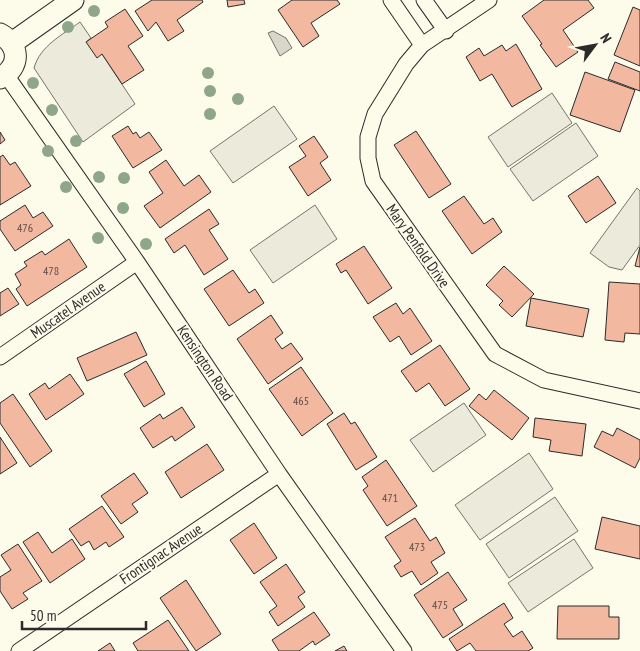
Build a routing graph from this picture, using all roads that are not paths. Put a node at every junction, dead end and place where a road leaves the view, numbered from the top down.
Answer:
1 (73, 0) edge
2 (390, 0) edge
3 (424, 0) edge
4 (489, 0) edge
5 (446, 30) junction
6 (6, 38) edge
7 (422, 45) junction
8 (3, 76) edge
9 (137, 262) junction
10 (0, 357) edge
11 (640, 401) edge
12 (279, 474) junction
13 (19, 651) edge
14 (404, 651) edge

1 - 6 main road
2 - 7 street
3 - 5 street
4 - 5 street, Mary Penfold Drive
5 - 7 street, Mary Penfold Drive
6 - 8 main road
7 - 11 street, Mary Penfold Drive
8 - 9 street, Kensington Road
9 - 10 street, Muscatel Avenue
9 - 12 street, Kensington Road
12 - 13 street, Frontignac Avenue
12 - 14 street, Kensington Road

